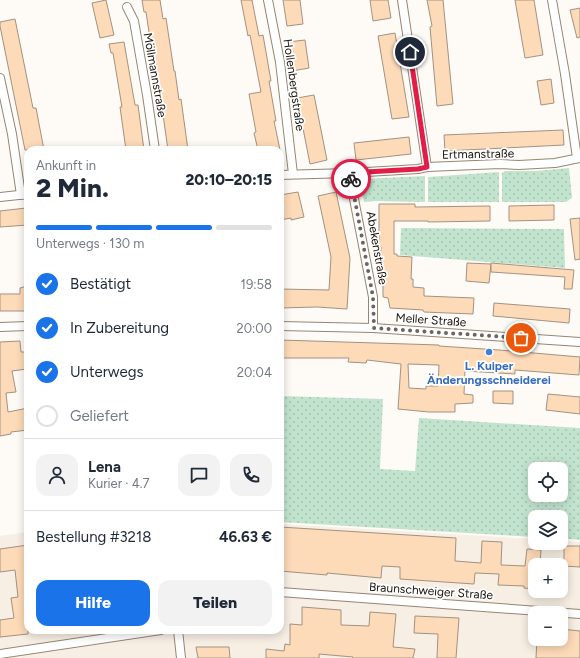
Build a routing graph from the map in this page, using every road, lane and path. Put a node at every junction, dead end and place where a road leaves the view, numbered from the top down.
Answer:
1 (268, 0) edge
2 (402, 0) edge
3 (552, 0) edge
4 (127, 7) dead end
5 (0, 78) edge
6 (154, 146) edge
7 (578, 158) edge
8 (427, 167) junction
9 (349, 173) junction
10 (293, 174) junction
11 (284, 175) edge
12 (24, 190) edge
13 (24, 195) edge
14 (0, 197) edge
15 (24, 326) edge
16 (284, 326) edge
17 (0, 328) edge
18 (374, 328) junction
19 (580, 342) edge
20 (284, 592) edge
21 (580, 614) edge
22 (134, 634) edge
23 (178, 634) edge
24 (0, 654) edge
25 (181, 658) edge

1 - 10 street, Hollenbergstraße
2 - 8 street
3 - 7 street
4 - 6 street, Möllmannstraße
5 - 12 street
7 - 8 street, Ertmanstraße
8 - 9 street, Ertmanstraße
9 - 10 street, Ertmanstraße
9 - 18 street, Abekenstraße
10 - 11 street, Ertmanstraße
13 - 14 street
15 - 17 street
16 - 18 street, Meller Straße
18 - 19 street, Meller Straße
20 - 21 street, Braunschweiger Straße
22 - 24 street
23 - 25 street

